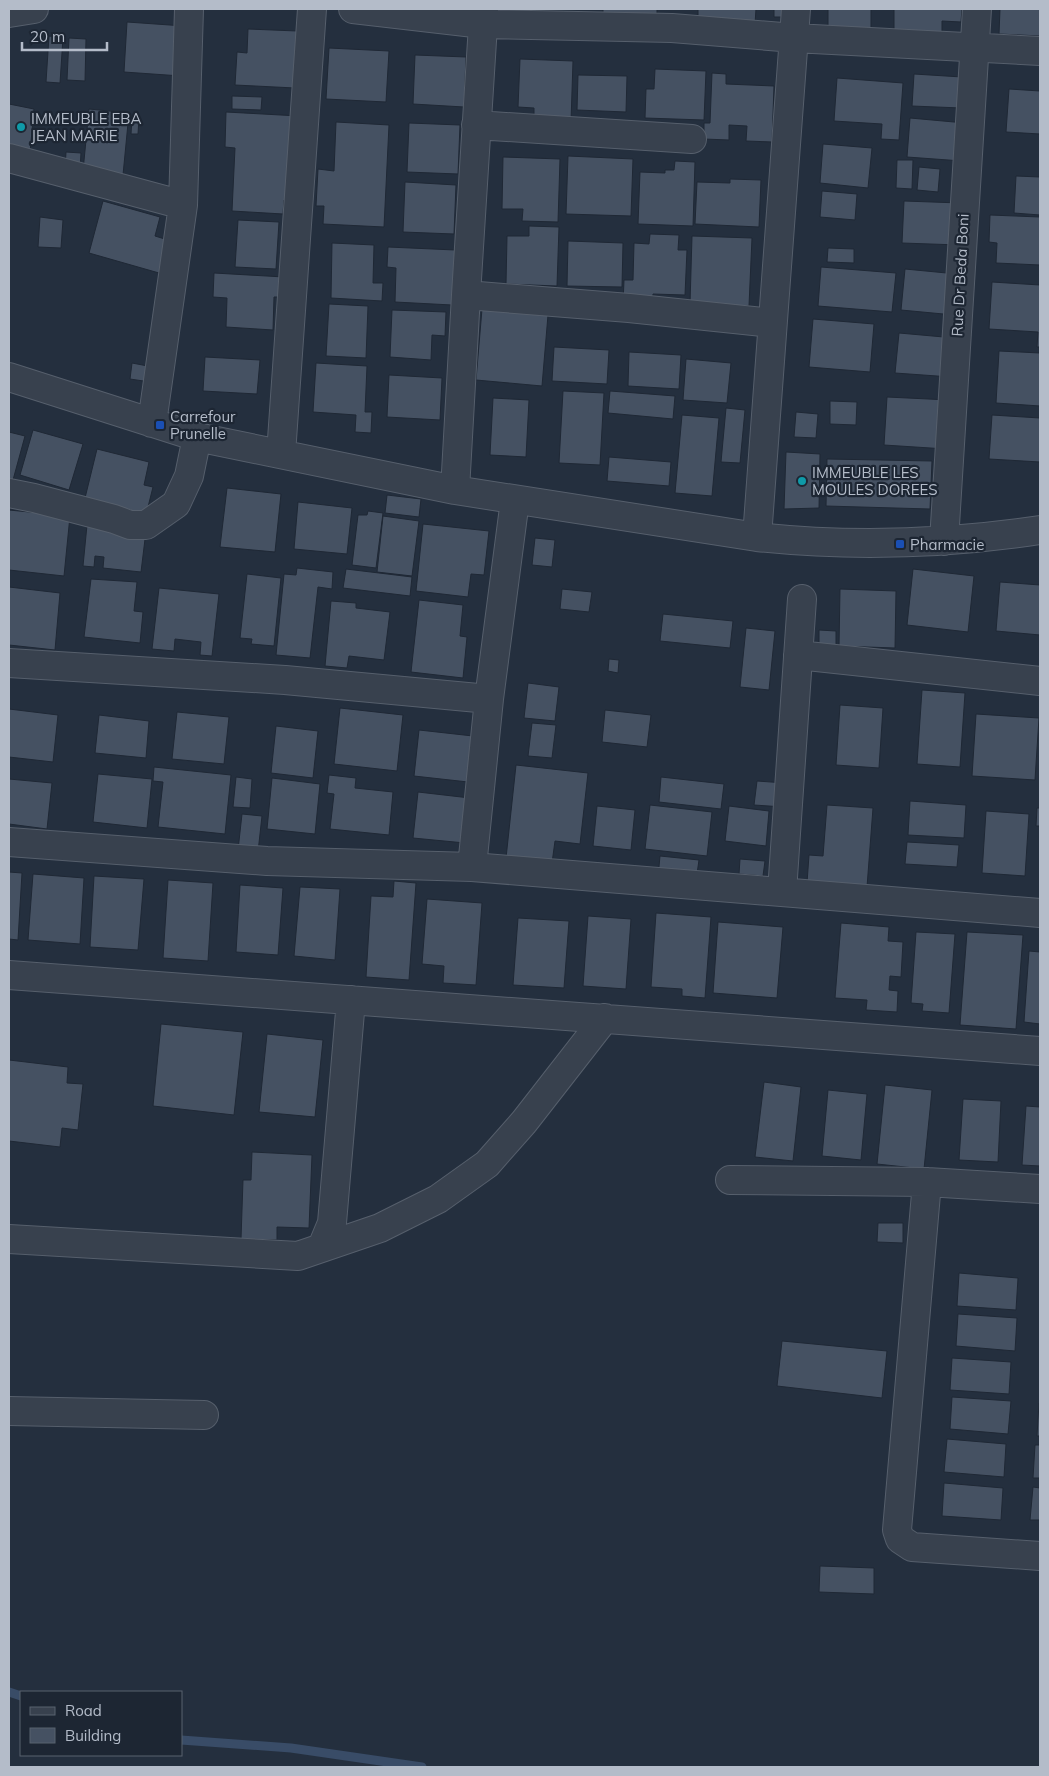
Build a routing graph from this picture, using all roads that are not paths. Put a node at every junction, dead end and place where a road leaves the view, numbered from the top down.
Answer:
1 (189, 9) edge
2 (312, 9) edge
3 (353, 9) edge
4 (796, 9) edge
5 (977, 9) edge
6 (483, 17) edge
7 (672, 18) edge
8 (794, 38) junction
9 (973, 47) junction
10 (1040, 51) edge
11 (476, 125) junction
12 (692, 139) dead end
13 (9, 158) edge
14 (183, 205) junction
15 (466, 295) junction
16 (772, 323) junction
17 (9, 376) edge
18 (152, 423) junction
19 (197, 437) junction
20 (281, 454) junction
21 (455, 490) junction
22 (9, 493) edge
23 (514, 500) junction
24 (1040, 530) edge
25 (757, 537) junction
26 (944, 541) junction
27 (802, 599) dead end
28 (798, 655) junction
29 (9, 664) edge
30 (1040, 681) edge
31 (489, 699) junction
32 (9, 842) edge
33 (472, 867) junction
34 (782, 892) junction
35 (1040, 913) edge
36 (9, 975) edge
37 (351, 1000) junction
38 (605, 1018) junction
39 (1040, 1051) edge
40 (730, 1180) dead end
41 (927, 1182) junction
42 (1040, 1189) edge
43 (9, 1239) edge
44 (322, 1247) junction
45 (9, 1411) edge
46 (204, 1415) dead end
47 (1040, 1556) edge

1 - 14 street
2 - 20 street
3 - 6 street
4 - 8 street
5 - 9 street, Rue Dr Beda Boni
6 - 7 street
6 - 11 street
7 - 8 street
8 - 9 street
8 - 16 street
9 - 10 street
9 - 26 street, Rue Dr Beda Boni
11 - 12 street
11 - 15 street
13 - 14 street
14 - 18 street
15 - 16 street
15 - 21 street
16 - 25 street
17 - 18 street
18 - 19 street
19 - 20 street
19 - 22 street
20 - 21 street
21 - 23 street
23 - 25 street
23 - 31 street
24 - 26 street
25 - 26 street
27 - 28 street
28 - 30 street
28 - 34 street
29 - 31 street
31 - 33 street
32 - 33 street
33 - 34 street
34 - 35 street
36 - 37 street
37 - 38 street
37 - 44 street
38 - 39 street
38 - 44 street
40 - 41 street
41 - 42 street
41 - 47 street
43 - 44 street
45 - 46 street

